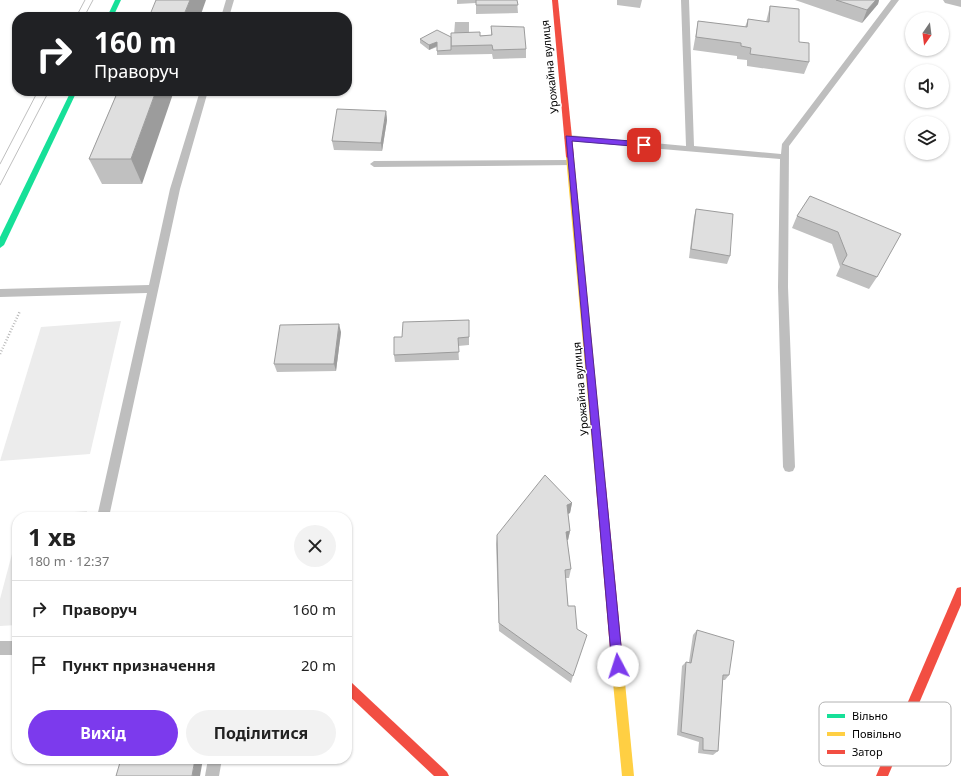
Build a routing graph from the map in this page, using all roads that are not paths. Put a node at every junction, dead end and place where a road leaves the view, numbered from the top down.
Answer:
1 (118, 0) edge
2 (230, 0) edge
3 (555, 0) edge
4 (685, 0) edge
5 (895, 0) edge
6 (112, 12) edge
7 (227, 12) edge
8 (72, 96) edge
9 (203, 96) edge
10 (568, 138) junction
11 (690, 149) junction
12 (785, 157) junction
13 (571, 163) junction
14 (374, 164) dead end
15 (0, 245) edge
16 (153, 289) junction
17 (0, 292) edge
18 (789, 467) dead end
19 (105, 512) edge
20 (961, 592) edge
21 (0, 648) edge
22 (12, 648) edge
23 (352, 691) edge
24 (914, 702) edge
25 (214, 764) edge
26 (886, 766) edge
27 (212, 776) edge
28 (443, 776) edge
29 (628, 776) edge
30 (882, 776) edge

1 - 6 street
2 - 7 lane
3 - 10 street, Урожайна вулиця
4 - 11 lane
5 - 12 lane
8 - 15 street
9 - 16 lane
10 - 11 lane
10 - 13 street, Урожайна вулиця
11 - 12 lane
12 - 18 lane
13 - 14 lane
13 - 29 street, Урожайна вулиця
16 - 17 lane
16 - 19 lane
20 - 24 street
21 - 22 lane
23 - 28 street
25 - 27 lane
26 - 30 street

